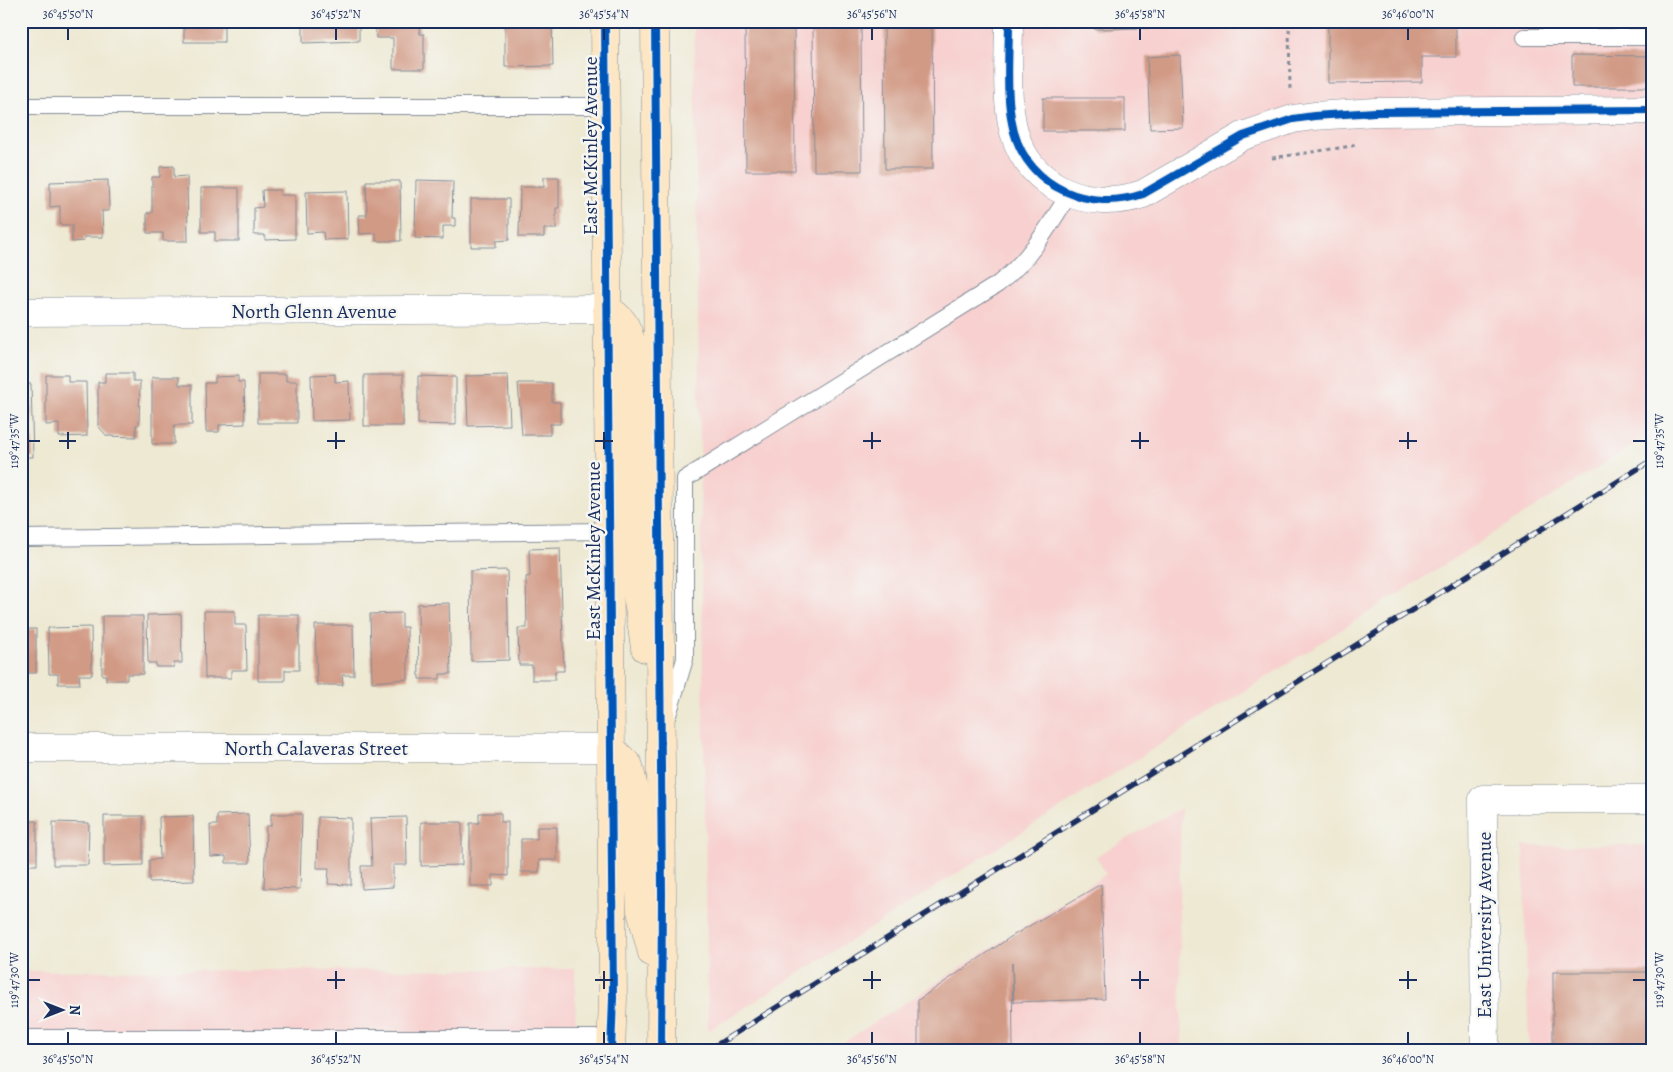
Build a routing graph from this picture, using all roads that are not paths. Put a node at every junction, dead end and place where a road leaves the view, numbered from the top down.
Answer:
1 (606, 21) edge
2 (655, 21) edge
3 (1009, 21) edge
4 (1524, 38) dead end
5 (1645, 38) dead end
6 (21, 106) edge
7 (606, 106) junction
8 (1652, 110) edge
9 (1069, 194) junction
10 (607, 309) junction
11 (21, 312) edge
12 (610, 531) junction
13 (21, 538) edge
14 (660, 741) junction
15 (21, 748) edge
16 (611, 748) junction
17 (1652, 799) edge
18 (662, 991) junction
19 (21, 1038) edge
20 (611, 1044) edge
21 (661, 1051) edge
22 (1485, 1051) edge

1 - 7 main road, East McKinley Avenue
2 - 14 main road
3 - 9 street
4 - 5 lane
6 - 7 lane
7 - 10 main road, East McKinley Avenue
8 - 9 street
9 - 14 lane
10 - 11 street, North Glenn Avenue
10 - 12 main road, East McKinley Avenue
10 - 14 main road
12 - 13 lane
12 - 16 main road, East McKinley Avenue
14 - 18 main road
15 - 16 street, North Calaveras Street
16 - 18 main road
16 - 20 main road, East McKinley Avenue
17 - 22 street, East University Avenue
18 - 21 main road
19 - 20 lane

